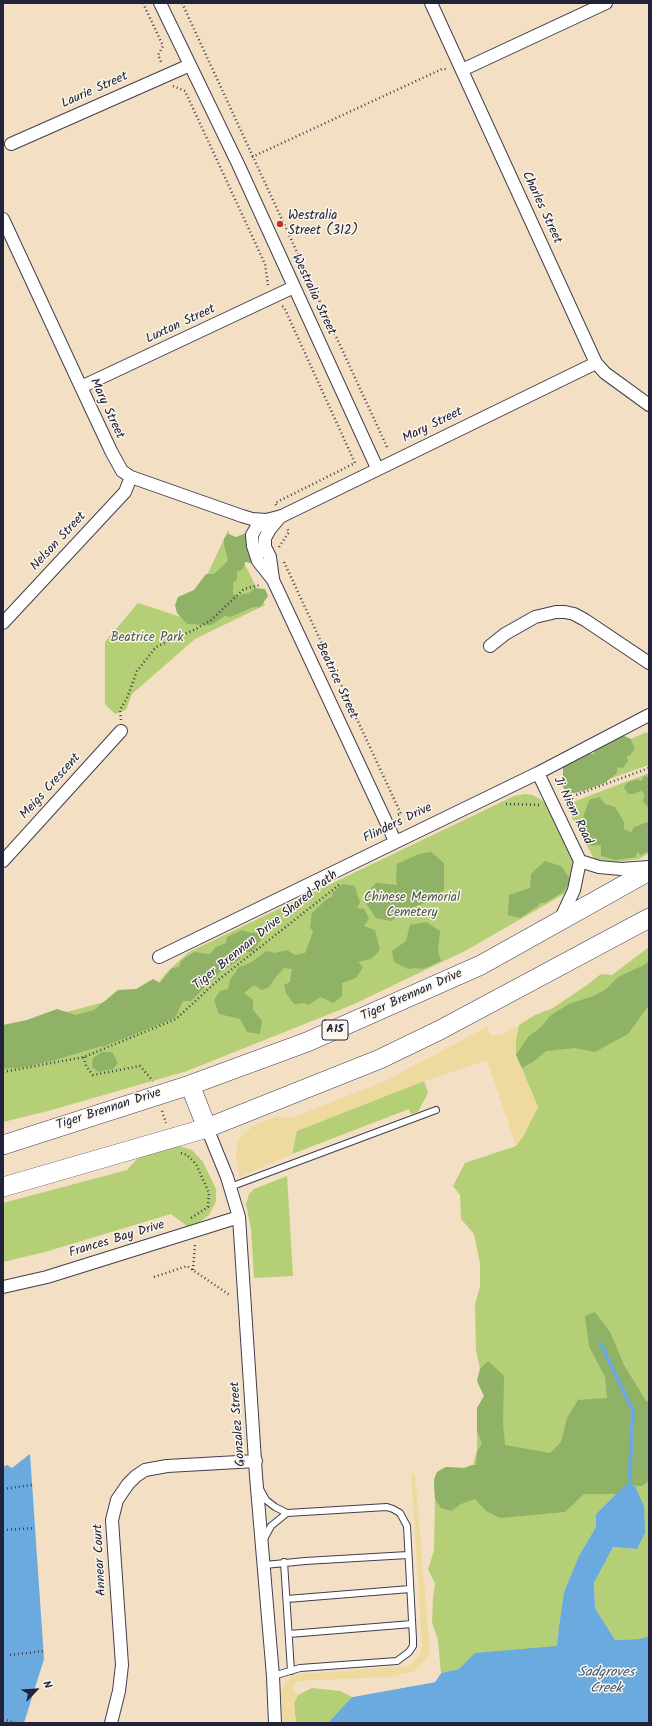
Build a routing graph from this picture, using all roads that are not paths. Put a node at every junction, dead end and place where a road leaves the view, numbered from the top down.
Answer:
1 (160, 3) edge
2 (431, 3) edge
3 (606, 3) edge
4 (190, 64) junction
5 (462, 70) junction
6 (11, 144) dead end
7 (3, 219) edge
8 (294, 287) junction
9 (596, 363) junction
10 (81, 388) junction
11 (649, 405) edge
12 (377, 468) junction
13 (131, 477) junction
14 (281, 515) junction
15 (254, 523) junction
16 (265, 538) junction
17 (273, 580) junction
18 (3, 623) edge
19 (490, 646) dead end
20 (649, 663) edge
21 (649, 715) edge
22 (121, 731) road end
23 (538, 773) junction
24 (395, 841) junction
25 (580, 860) junction
26 (3, 861) edge
27 (649, 866) edge
28 (649, 871) edge
29 (649, 918) edge
30 (560, 920) junction
31 (159, 957) dead end
32 (190, 1085) junction
33 (436, 1110) dead end
34 (207, 1128) junction
35 (3, 1145) edge
36 (3, 1187) edge
37 (230, 1187) junction
38 (239, 1217) junction
39 (3, 1287) edge
40 (256, 1461) junction
41 (256, 1476) junction
42 (287, 1513) junction
43 (262, 1544) junction
44 (408, 1554) junction
45 (284, 1562) junction
46 (265, 1565) junction
47 (410, 1589) junction
48 (287, 1599) junction
49 (412, 1624) junction
50 (289, 1634) junction
51 (290, 1670) junction
52 (273, 1676) junction
53 (111, 1723) edge
54 (275, 1723) edge

1 - 4 street, Westralia Street
2 - 5 street, Charles Street
3 - 5 street
4 - 6 street, Laurie Street
4 - 8 street, Westralia Street
5 - 9 street, Charles Street
7 - 10 street, Mary Street
8 - 10 street, Luxton Street
8 - 12 street, Westralia Street
9 - 11 street, Charles Street
9 - 12 street, Mary Street
10 - 13 street, Mary Street
12 - 14 street, Mary Street
13 - 15 street, Mary Street
13 - 18 street, Nelson Street
14 - 15 street
14 - 16 street
15 - 16 street
15 - 17 street, Beatrice Street
16 - 17 street
17 - 24 street, Beatrice Street
19 - 20 street
21 - 23 street, Flinders Drive
22 - 26 street, Meigs Crescent
23 - 24 street, Flinders Drive
23 - 25 street, Ji Niem Road
24 - 31 street, Flinders Drive
25 - 27 street, Ji Niem Road
25 - 30 street, Ji Niem Road
28 - 30 main road, Tiger Brennan Drive / A15
29 - 34 main road
30 - 32 main road, Tiger Brennan Drive / A15
32 - 34 main road
32 - 35 main road, Tiger Brennan Drive / A15
33 - 37 lane
34 - 36 main road
34 - 37 street, Gonzalez Street
37 - 38 street, Gonzalez Street
38 - 39 street, Frances Bay Drive
38 - 40 street, Gonzalez Street
40 - 41 street, Gonzalez Street
40 - 53 street, Annear Court
41 - 42 lane
41 - 43 street, Gonzalez Street
42 - 43 lane
42 - 44 lane
43 - 46 street, Gonzalez Street
44 - 45 lane
44 - 47 lane
45 - 46 lane
45 - 48 lane
46 - 52 street, Gonzalez Street
47 - 48 lane
47 - 49 lane
48 - 50 lane
49 - 50 lane
49 - 51 lane
50 - 51 lane
51 - 52 lane
52 - 54 street, Gonzalez Street

